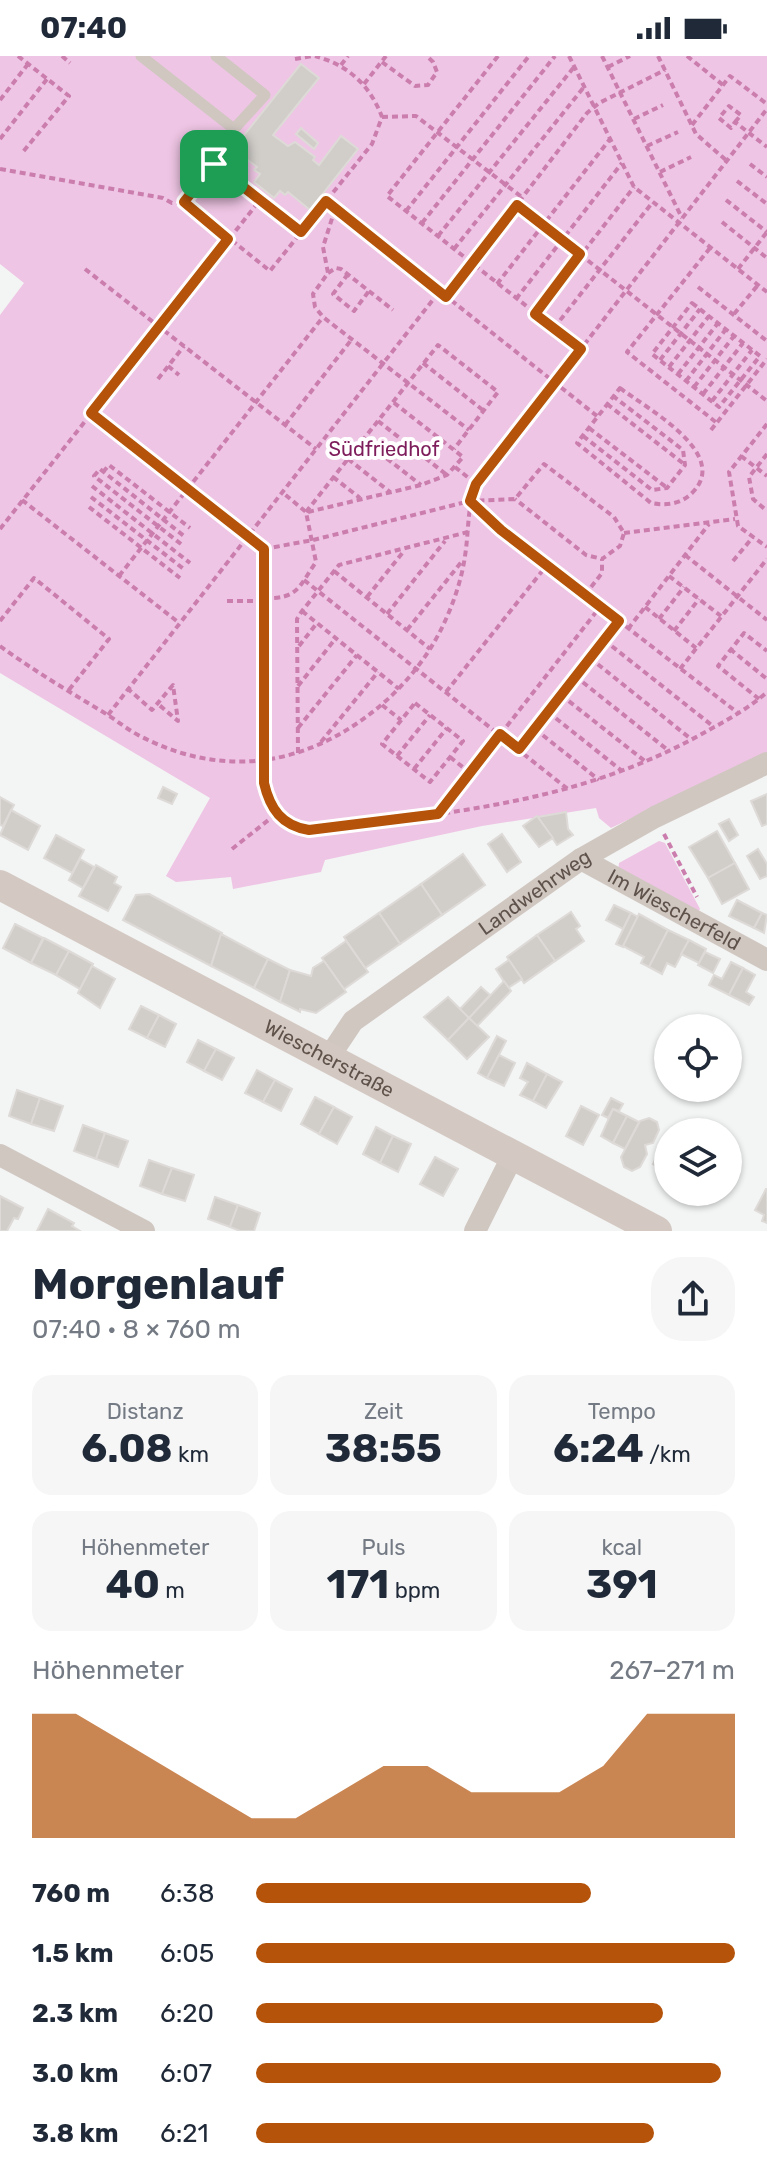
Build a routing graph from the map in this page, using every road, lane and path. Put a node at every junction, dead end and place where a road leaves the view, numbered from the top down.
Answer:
1 (18, 56) edge
2 (62, 56) edge
3 (141, 56) edge
4 (216, 56) edge
5 (314, 56) edge
6 (348, 56) edge
7 (386, 56) edge
8 (427, 56) edge
9 (498, 56) edge
10 (529, 56) edge
11 (555, 56) edge
12 (569, 56) edge
13 (602, 56) edge
14 (630, 56) edge
15 (658, 56) edge
16 (687, 56) edge
17 (295, 59) dead end
18 (382, 62) junction
19 (70, 63) dead end
20 (28, 64) junction
21 (341, 65) junction
22 (574, 67) junction
23 (608, 67) junction
24 (665, 70) junction
25 (47, 79) junction
26 (364, 84) junction
27 (723, 85) junction
28 (584, 87) junction
29 (620, 92) junction
30 (0, 100) edge
31 (663, 105) dead end
32 (767, 106) edge
33 (594, 107) junction
34 (382, 117) junction
35 (634, 119) junction
36 (735, 122) junction
37 (692, 125) junction
38 (234, 129) junction
39 (439, 131) junction
40 (678, 132) dead end
41 (749, 132) junction
42 (0, 139) edge
43 (610, 139) junction
44 (228, 144) dead end
45 (458, 146) junction
46 (647, 146) junction
47 (767, 147) edge
48 (22, 153) dead end
49 (691, 157) dead end
50 (474, 159) junction
51 (727, 161) junction
52 (622, 163) junction
53 (750, 164) dead end
54 (0, 169) edge
55 (490, 172) junction
56 (660, 172) junction
57 (767, 177) edge
58 (737, 181) dead end
59 (506, 184) junction
60 (634, 187) junction
61 (523, 198) junction
62 (260, 200) junction
63 (726, 200) dead end
64 (326, 201) junction
65 (184, 202) junction
66 (652, 203) junction
67 (767, 204) edge
68 (517, 205) junction
69 (335, 209) junction
70 (406, 211) junction
71 (682, 218) junction
72 (722, 222) dead end
73 (422, 223) junction
74 (678, 224) junction
75 (543, 225) junction
76 (301, 232) junction
77 (767, 232) edge
78 (438, 236) junction
79 (228, 239) junction
80 (562, 240) junction
81 (710, 248) junction
82 (755, 248) junction
83 (454, 249) junction
84 (580, 254) junction
85 (767, 258) edge
86 (472, 263) junction
87 (85, 269) dead end
88 (738, 269) junction
89 (600, 270) junction
90 (328, 273) junction
91 (348, 274) junction
92 (497, 284) junction
93 (758, 285) junction
94 (698, 287) dead end
95 (369, 291) junction
96 (627, 291) junction
97 (439, 292) junction
98 (767, 292) edge
99 (446, 297) junction
100 (516, 299) junction
101 (700, 309) junction
102 (393, 310) dead end
103 (535, 314) junction
104 (657, 315) junction
105 (734, 315) junction
106 (709, 316) junction
107 (323, 317) junction
108 (718, 323) junction
109 (159, 327) junction
110 (673, 327) junction
111 (554, 328) junction
112 (726, 329) junction
113 (681, 333) junction
114 (734, 336) junction
115 (352, 339) junction
116 (690, 340) junction
117 (767, 341) edge
118 (743, 343) junction
119 (184, 346) junction
120 (699, 347) junction
121 (581, 349) junction
122 (752, 350) junction
123 (707, 354) junction
124 (767, 359) edge
125 (660, 360) junction
126 (715, 360) junction
127 (382, 362) junction
128 (423, 363) junction
129 (168, 366) junction
130 (669, 367) junction
131 (724, 367) junction
132 (678, 374) junction
133 (733, 374) junction
134 (179, 375) dead end
135 (158, 379) dead end
136 (741, 380) junction
137 (686, 381) junction
138 (408, 382) junction
139 (554, 383) junction
140 (747, 385) junction
141 (694, 387) junction
142 (703, 394) junction
143 (613, 396) junction
144 (712, 401) junction
145 (767, 401) edge
146 (256, 402) junction
147 (393, 402) junction
148 (607, 404) junction
149 (484, 411) junction
150 (91, 413) junction
151 (597, 416) junction
152 (378, 421) junction
153 (717, 423) junction
154 (767, 424) edge
155 (285, 425) junction
156 (589, 428) junction
157 (469, 430) junction
158 (711, 430) dead end
159 (583, 436) junction
160 (363, 440) junction
161 (316, 449) junction
162 (454, 449) junction
163 (767, 454) edge
164 (741, 456) junction
165 (348, 459) junction
166 (685, 465) junction
167 (455, 467) junction
168 (755, 468) junction
169 (103, 472) junction
170 (447, 475) junction
171 (767, 476) edge
172 (333, 477) junction
173 (476, 484) junction
174 (421, 485) junction
175 (92, 486) dead end
176 (667, 488) junction
177 (188, 489) junction
178 (282, 492) junction
179 (391, 492) junction
180 (91, 497) dead end
181 (361, 499) junction
182 (515, 499) junction
183 (22, 500) junction
184 (470, 501) junction
185 (89, 507) dead end
186 (767, 511) edge
187 (169, 512) junction
188 (306, 512) junction
189 (163, 519) junction
190 (735, 519) junction
191 (709, 524) junction
192 (158, 526) junction
193 (190, 528) dead end
194 (0, 529) edge
195 (468, 532) junction
196 (152, 533) junction
197 (624, 533) junction
198 (184, 536) dead end
199 (247, 536) junction
200 (753, 537) junction
201 (447, 539) junction
202 (313, 540) junction
203 (147, 541) junction
204 (181, 544) dead end
205 (767, 547) edge
206 (141, 548) junction
207 (264, 549) junction
208 (406, 549) junction
209 (685, 555) junction
210 (465, 558) junction
211 (602, 559) junction
212 (767, 559) edge
213 (733, 561) dead end
214 (190, 563) dead end
215 (547, 565) junction
216 (185, 570) dead end
217 (334, 571) junction
218 (119, 576) junction
219 (669, 576) junction
220 (180, 578) dead end
221 (304, 580) junction
222 (684, 587) junction
223 (318, 591) junction
224 (585, 595) junction
225 (737, 597) junction
226 (366, 598) junction
227 (699, 599) junction
228 (264, 600) junction
229 (227, 601) dead end
230 (600, 607) junction
231 (645, 607) junction
232 (302, 611) junction
233 (387, 614) junction
234 (721, 617) junction
235 (659, 619) junction
236 (767, 620) edge
237 (0, 621) edge
238 (619, 621) junction
239 (179, 623) junction
240 (317, 623) junction
241 (628, 629) junction
242 (407, 630) junction
243 (674, 631) junction
244 (336, 638) junction
245 (604, 640) junction
246 (0, 646) edge
247 (298, 648) junction
248 (696, 648) junction
249 (430, 649) junction
250 (730, 649) junction
251 (767, 651) edge
252 (357, 655) junction
253 (590, 658) junction
254 (417, 668) junction
255 (680, 669) junction
256 (378, 672) junction
257 (575, 676) junction
258 (767, 679) edge
259 (298, 686) junction
260 (127, 688) junction
261 (399, 689) junction
262 (68, 691) junction
263 (446, 692) junction
264 (767, 692) edge
265 (561, 695) junction
266 (759, 699) junction
267 (158, 704) junction
268 (382, 705) junction
269 (548, 712) junction
270 (738, 713) junction
271 (108, 715) junction
272 (430, 715) junction
273 (401, 720) junction
274 (714, 727) junction
275 (447, 728) junction
276 (297, 729) junction
277 (535, 729) junction
278 (500, 734) junction
279 (691, 740) junction
280 (320, 744) junction
281 (519, 749) junction
282 (669, 751) junction
283 (298, 753) junction
284 (397, 756) junction
285 (450, 757) junction
286 (266, 761) junction
287 (646, 762) junction
288 (767, 763) edge
289 (414, 769) junction
290 (622, 771) junction
291 (469, 772) junction
292 (599, 780) junction
293 (569, 790) junction
294 (276, 814) junction
295 (438, 814) junction
296 (655, 817) junction
297 (232, 849) dead end
298 (581, 859) junction
299 (0, 885) edge
300 (704, 926) junction
301 (767, 960) edge
302 (329, 1057) junction
303 (0, 1155) edge
304 (513, 1155) junction
305 (144, 1231) edge
306 (475, 1231) edge
307 (657, 1231) edge

1 - 20 path
2 - 19 path
3 - 38 lane
4 - 38 lane
5 - 17 path
5 - 21 path
6 - 21 path
7 - 18 path
8 - 18 path
9 - 39 path
10 - 45 path
11 - 50 path
12 - 22 path
13 - 23 path
14 - 23 path
15 - 24 path
16 - 27 path
18 - 26 path
20 - 25 path
20 - 30 path
21 - 26 path
22 - 28 path
22 - 55 path
23 - 29 path
24 - 29 path
24 - 37 path
25 - 42 path
25 - 48 path
26 - 34 path
27 - 32 path
27 - 37 path
28 - 33 path
28 - 59 path
29 - 33 path
29 - 35 path
31 - 35 path
32 - 41 path
33 - 43 path
33 - 61 path
34 - 39 path
34 - 64 path
35 - 46 path
36 - 36 path
36 - 41 path
37 - 51 path
38 - 44 lane
39 - 45 path
39 - 70 path
40 - 46 path
41 - 47 path
41 - 51 path
43 - 52 path
43 - 75 path
45 - 50 path
45 - 70 path
46 - 56 path
49 - 56 path
50 - 55 path
50 - 73 path
51 - 71 path
52 - 60 path
52 - 80 path
53 - 57 path
54 - 65 path
55 - 59 path
55 - 78 path
56 - 71 path
58 - 67 path
59 - 61 path
59 - 83 path
60 - 66 path
60 - 84 path
61 - 68 path
62 - 65 path
62 - 76 path
62 - 79 path
63 - 77 path
64 - 69 path
64 - 76 path
65 - 79 path
66 - 74 path
66 - 89 path
68 - 75 path
68 - 86 path
69 - 90 path
69 - 97 path
70 - 73 path
71 - 74 path
72 - 82 path
73 - 78 path
74 - 81 path
74 - 96 path
75 - 80 path
75 - 92 path
76 - 79 path
77 - 82 path
78 - 83 path
79 - 109 path
80 - 84 path
80 - 100 path
81 - 88 path
81 - 104 path
82 - 85 path
82 - 88 path
83 - 86 path
84 - 89 path
84 - 103 path
86 - 92 path
86 - 99 path
87 - 109 path
88 - 93 path
89 - 96 path
89 - 111 path
90 - 91 path
90 - 107 path
91 - 95 path
91 - 95 path
92 - 100 path
93 - 98 path
93 - 105 path
94 - 105 path
95 - 102 path
96 - 104 path
96 - 121 path
97 - 99 path
97 - 127 path
99 - 139 path
100 - 103 path
101 - 106 path
101 - 110 path
101 - 113 path
103 - 111 path
104 - 110 path
104 - 153 path
105 - 117 path
106 - 108 path
106 - 116 path
107 - 115 path
107 - 146 path
108 - 112 path
108 - 120 path
109 - 119 path
109 - 150 path
110 - 113 path
110 - 125 path
111 - 121 path
112 - 114 path
112 - 123 path
113 - 116 path
113 - 125 path
114 - 118 path
114 - 126 path
115 - 127 path
115 - 155 path
116 - 120 path
116 - 130 path
118 - 122 path
118 - 131 path
119 - 129 path
119 - 146 path
120 - 123 path
120 - 132 path
121 - 139 path
122 - 133 path
122 - 136 path
123 - 126 path
123 - 137 path
124 - 140 path
125 - 130 path
126 - 131 path
126 - 141 path
127 - 138 path
127 - 161 path
128 - 138 path
128 - 149 path
128 - 149 path
129 - 134 path
129 - 135 path
130 - 132 path
131 - 133 path
131 - 142 path
132 - 137 path
133 - 136 path
133 - 144 path
136 - 140 path
136 - 144 path
137 - 141 path
138 - 147 path
138 - 157 path
139 - 151 path
139 - 173 path
140 - 145 path
140 - 153 path
141 - 142 path
142 - 144 path
143 - 148 path
143 - 159 path
143 - 166 path
146 - 155 path
146 - 177 path
147 - 152 path
147 - 162 path
148 - 151 path
148 - 166 path
149 - 157 path
150 - 177 path
150 - 183 path
151 - 156 path
152 - 160 path
152 - 170 path
153 - 158 path
154 - 164 path
155 - 161 path
156 - 159 path
156 - 176 path
157 - 162 path
159 - 176 path
160 - 165 path
160 - 174 path
161 - 178 path
162 - 167 path
163 - 168 path
164 - 168 path
164 - 190 path
165 - 172 path
165 - 179 path
166 - 176 path
167 - 170 path
167 - 173 path
168 - 171 path
168 - 186 path
169 - 187 path
169 - 189 path
169 - 192 path
170 - 174 path
172 - 181 path
172 - 188 path
173 - 184 path
174 - 179 path
175 - 196 path
177 - 187 path
177 - 199 path
178 - 188 path
178 - 199 path
179 - 181 path
180 - 203 path
181 - 188 path
182 - 184 path
182 - 197 path
182 - 211 path
183 - 194 path
183 - 218 path
184 - 195 path
184 - 202 path
184 - 215 path
185 - 206 path
187 - 189 path
187 - 193 path
188 - 202 path
189 - 192 path
189 - 198 path
190 - 191 path
190 - 200 path
191 - 197 path
191 - 209 path
192 - 196 path
192 - 204 path
195 - 201 path
195 - 210 path
196 - 203 path
196 - 214 path
197 - 211 path
199 - 207 path
199 - 239 path
200 - 205 path
200 - 213 path
201 - 208 path
201 - 233 path
202 - 207 path
202 - 221 path
203 - 206 path
203 - 216 path
206 - 218 path
206 - 220 path
207 - 228 path
208 - 217 path
208 - 226 path
209 - 219 path
209 - 225 path
210 - 242 path
210 - 249 path
211 - 224 path
212 - 225 path
215 - 224 path
215 - 263 path
217 - 223 path
217 - 226 path
218 - 239 path
219 - 222 path
219 - 231 path
221 - 223 path
221 - 228 path
222 - 227 path
222 - 235 path
223 - 232 path
223 - 254 path
224 - 230 path
225 - 234 path
225 - 236 path
226 - 233 path
227 - 234 path
227 - 243 path
228 - 229 path
228 - 286 path
230 - 238 path
230 - 278 path
231 - 235 path
231 - 241 path
232 - 240 path
232 - 247 path
233 - 242 path
234 - 248 path
235 - 243 path
237 - 262 path
238 - 241 path
238 - 245 path
239 - 260 path
240 - 244 path
240 - 247 path
241 - 255 path
242 - 249 path
243 - 248 path
244 - 252 path
244 - 259 path
245 - 253 path
245 - 274 path
246 - 262 path
247 - 259 path
248 - 255 path
249 - 254 path
250 - 251 path
250 - 258 path
250 - 266 path
252 - 256 path
252 - 276 path
253 - 257 path
253 - 279 path
254 - 261 path
254 - 263 path
255 - 270 path
256 - 261 path
256 - 280 path
257 - 265 path
257 - 282 path
259 - 276 path
260 - 267 path
260 - 271 path
261 - 268 path
262 - 271 path
263 - 278 path
264 - 266 path
265 - 269 path
265 - 287 path
266 - 270 path
267 - 267 path
268 - 273 path
268 - 280 path
269 - 277 path
269 - 290 path
270 - 274 path
271 - 286 path
272 - 273 path
272 - 275 path
272 - 284 path
273 - 284 path
274 - 279 path
275 - 285 path
275 - 289 path
276 - 283 path
277 - 281 path
277 - 292 path
278 - 281 path
278 - 291 path
279 - 282 path
280 - 283 path
281 - 293 path
282 - 287 path
283 - 286 path
284 - 289 path
285 - 289 path
285 - 291 path
286 - 294 path
287 - 290 path
288 - 296 street, Landwehrweg
290 - 292 path
291 - 295 path
292 - 293 path
293 - 295 path
294 - 295 path
294 - 297 path
296 - 298 street, Landwehrweg
296 - 300 path
298 - 300 street, Im Wiescherfeld
298 - 302 street, Landwehrweg
299 - 302 main road, Wiescherstraße
300 - 301 street, Im Wiescherfeld
302 - 304 main road, Wiescherstraße
303 - 305 street
304 - 306 street
304 - 307 main road, Wiescherstraße

